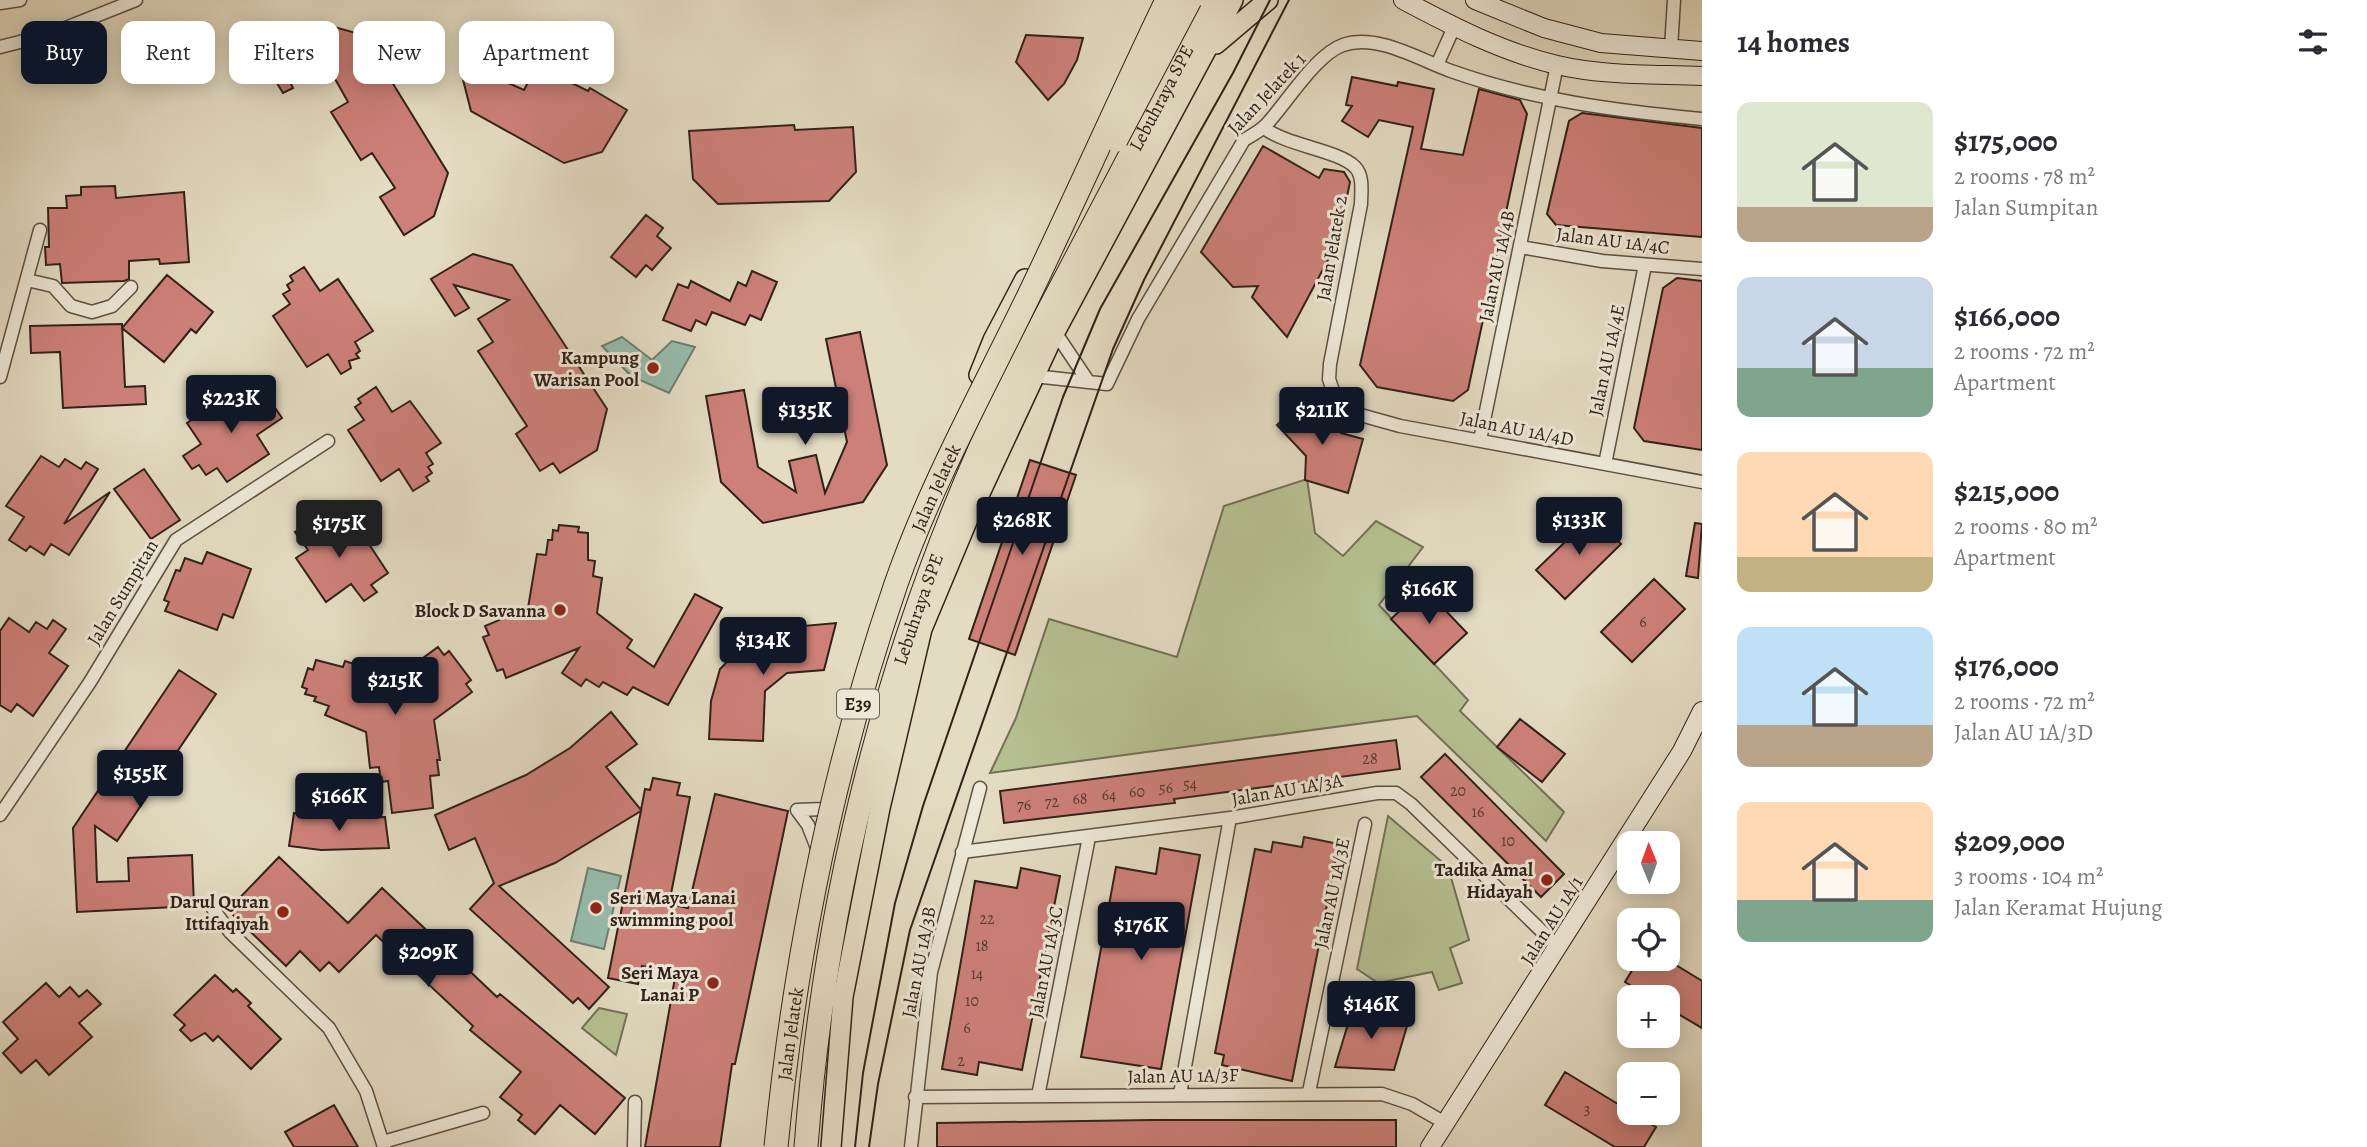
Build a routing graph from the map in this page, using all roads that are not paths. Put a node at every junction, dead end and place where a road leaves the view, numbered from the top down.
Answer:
1 (20, 0) edge
2 (136, 0) edge
3 (1167, 0) edge
4 (1192, 0) edge
5 (1212, 0) edge
6 (1233, 0) edge
7 (1268, 0) edge
8 (1402, 0) edge
9 (1475, 0) edge
10 (1674, 0) edge
11 (0, 3) edge
12 (1454, 27) junction
13 (0, 47) edge
14 (1671, 48) junction
15 (1702, 51) edge
16 (1205, 55) junction
17 (1437, 65) junction
18 (1557, 65) junction
19 (1702, 76) edge
20 (1551, 100) junction
21 (1702, 119) edge
22 (1264, 128) junction
23 (40, 230) dead end
24 (1520, 247) junction
25 (1645, 265) junction
26 (1702, 269) edge
27 (27, 280) junction
28 (131, 287) dead end
29 (1032, 289) junction
30 (1055, 332) junction
31 (1034, 376) junction
32 (0, 377) edge
33 (1088, 381) junction
34 (1334, 394) joint
35 (1480, 440) junction
36 (328, 442) dead end
37 (1605, 464) junction
38 (1702, 482) edge
39 (1702, 711) edge
40 (980, 788) dead end
41 (832, 805) junction
42 (0, 815) edge
43 (1230, 818) junction
44 (1366, 824) dead end
45 (1089, 837) junction
46 (962, 852) junction
47 (821, 860) junction
48 (213, 909) dead end
49 (1559, 948) junction
50 (1309, 1092) junction
51 (1180, 1094) junction
52 (1038, 1096) junction
53 (915, 1097) junction
54 (635, 1102) dead end
55 (483, 1113) dead end
56 (1445, 1123) junction
57 (771, 1144) edge
58 (384, 1145) edge
59 (634, 1147) edge
60 (806, 1147) edge
61 (831, 1147) edge
62 (911, 1147) edge
63 (1430, 1147) edge

1 - 11 street
2 - 13 street
3 - 29 highway, bridge
4 - 29 highway, bridge
4 - 41 main road, Jalan Jelatek
5 - 60 highway, Lebuhraya SPE / E39
6 - 16 main road
7 - 16 main road
8 - 12 main road
9 - 14 main road
10 - 14 street
12 - 17 street
12 - 18 main road
14 - 15 main road
16 - 30 main road
17 - 20 street, Jalan Jelatek 1
17 - 22 street, Jalan Jelatek 1
18 - 19 main road
18 - 20 street, Jalan AU 1A/4B
20 - 21 street
20 - 24 street, Jalan AU 1A/4B
22 - 33 street, Jalan Jelatek 1
22 - 34 street, Jalan Jelatek 2
23 - 27 street
24 - 25 street, Jalan AU 1A/4C
24 - 35 street, Jalan AU 1A/4B
25 - 26 street, Jalan AU 1A/4C
25 - 37 street, Jalan AU 1A/4E
27 - 28 street
27 - 32 street
29 - 57 highway, Lebuhraya SPE / E39, bridge
30 - 31 main road
30 - 33 street
31 - 33 street, Jalan Jelatek 1
31 - 61 main road
34 - 35 street, Jalan AU 1A/4D
35 - 37 street, Jalan AU 1A/4D
36 - 42 street, Jalan Sumpitan
37 - 38 street, Jalan AU 1A/4D
39 - 49 main road, Jalan AU 1A/1
40 - 46 street, Jalan AU 1A/3B
41 - 47 main road, Jalan Jelatek
41 - 47 street
43 - 45 street, Jalan AU 1A/3A
43 - 49 street, Jalan AU 1A/3A
43 - 51 street
44 - 50 street, Jalan AU 1A/3E
45 - 46 street, Jalan AU 1A/3A
45 - 52 street, Jalan AU 1A/3C
46 - 53 street, Jalan AU 1A/3B
47 - 57 main road, Jalan Jelatek
48 - 58 street
49 - 56 main road, Jalan AU 1A/1
50 - 51 street, Jalan AU 1A/3F
50 - 56 street, Jalan AU 1A/3F
51 - 52 street, Jalan AU 1A/3F
52 - 53 street, Jalan AU 1A/3F
53 - 62 street, Jalan AU 1A/3B
54 - 59 street
55 - 58 street
56 - 63 main road, Jalan AU 1A/1

